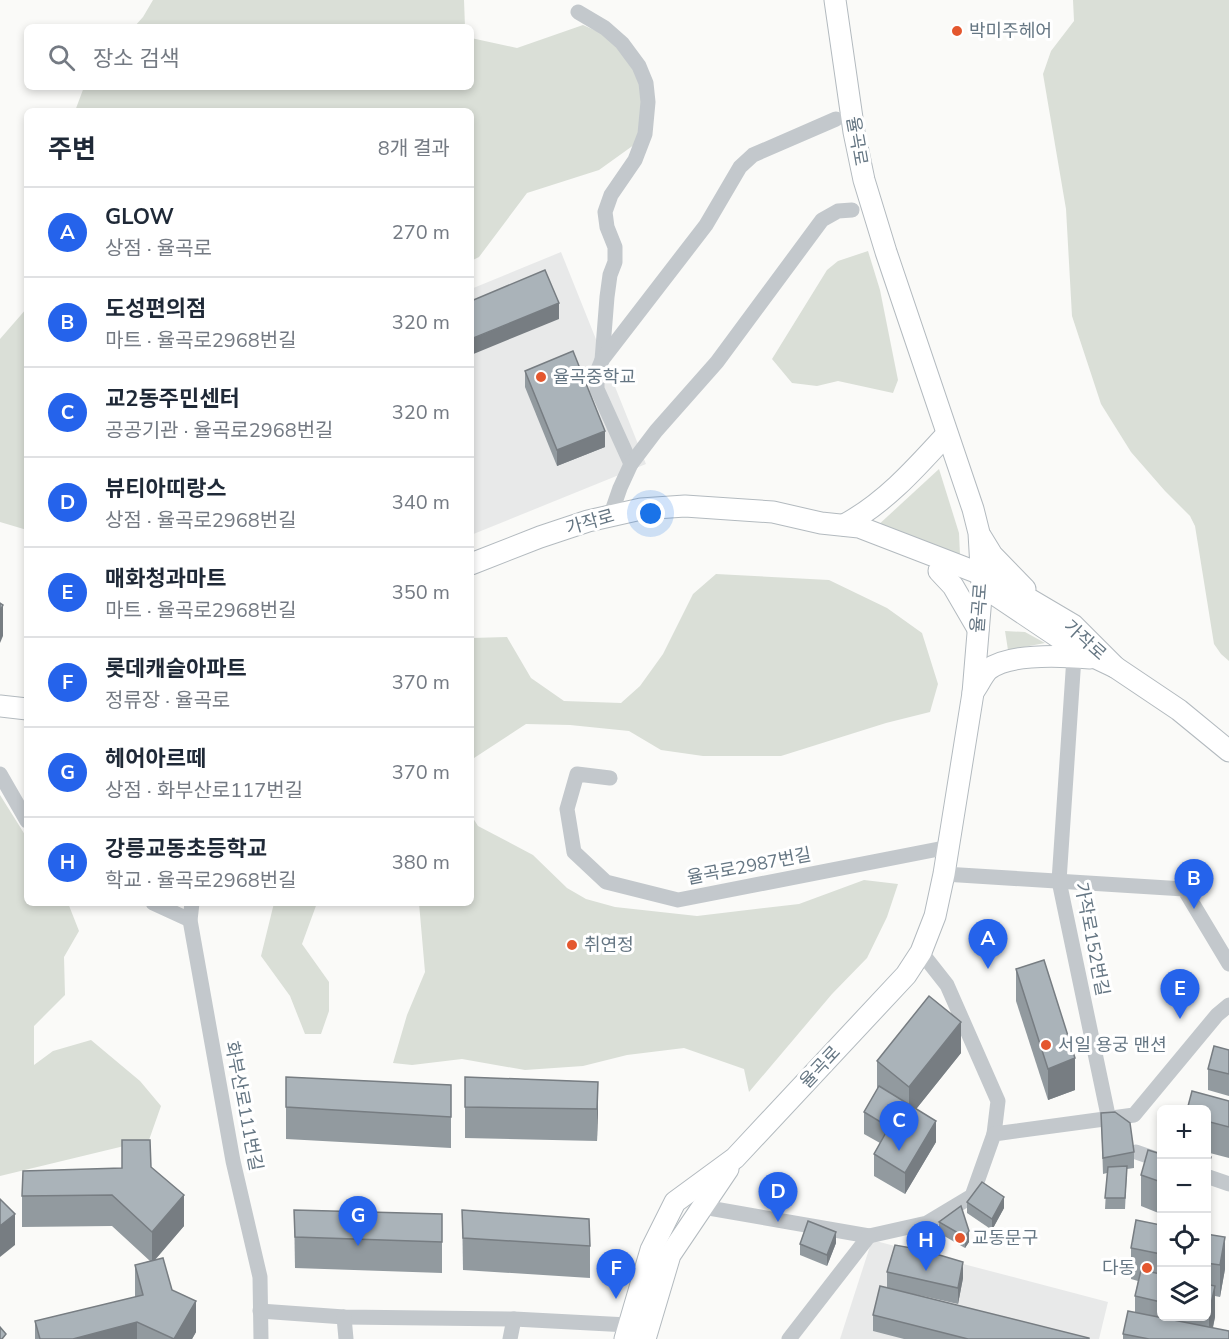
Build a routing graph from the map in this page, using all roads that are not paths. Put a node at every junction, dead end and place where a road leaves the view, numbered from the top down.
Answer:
1 (835, 0) edge
2 (578, 12) dead end
3 (836, 119) dead end
4 (852, 210) dead end
5 (602, 360) junction
6 (947, 434) junction
7 (631, 464) junction
8 (611, 514) junction
9 (821, 523) junction
10 (844, 525) junction
11 (979, 533) junction
12 (474, 563) edge
13 (939, 571) junction
14 (981, 580) junction
15 (1073, 626) junction
16 (978, 630) junction
17 (1074, 657) junction
18 (1107, 663) junction
19 (973, 693) junction
20 (0, 706) edge
21 (24, 709) edge
22 (1229, 751) edge
23 (0, 774) edge
24 (610, 778) dead end
25 (24, 816) edge
26 (949, 847) junction
27 (944, 874) junction
28 (1059, 881) junction
29 (159, 906) edge
30 (192, 906) edge
31 (190, 921) junction
32 (921, 952) junction
33 (1229, 964) edge
34 (1229, 1005) edge
35 (1109, 1120) junction
36 (994, 1134) junction
37 (1136, 1152) edge
38 (735, 1158) junction
39 (1157, 1160) edge
40 (1211, 1178) edge
41 (1229, 1184) edge
42 (703, 1207) junction
43 (868, 1236) junction
44 (260, 1311) junction
45 (344, 1317) junction
46 (514, 1319) junction
47 (636, 1333) edge
48 (261, 1339) edge
49 (346, 1339) edge
50 (510, 1339) edge
51 (789, 1339) edge

1 - 6 street, 율곡로
2 - 5 street
3 - 5 street
4 - 7 street
5 - 7 street
6 - 10 street
6 - 11 street, 율곡로
7 - 8 street
8 - 9 street, 가작로
8 - 12 street, 가작로
9 - 10 street, 가작로
9 - 13 street, 가작로
10 - 14 street, 가작로
11 - 14 street, 율곡로
11 - 15 street
13 - 14 street, 가작로
13 - 16 street
14 - 15 street, 가작로
14 - 16 street, 율곡로
14 - 18 street, 가작로
15 - 18 street, 가작로
16 - 19 street, 율곡로
17 - 18 street
17 - 19 street
17 - 28 street, 가작로152번길
18 - 22 street, 가작로
19 - 26 street, 율곡로
20 - 21 street
23 - 25 street
24 - 26 street, 율곡로2987번길
26 - 27 street, 율곡로
27 - 28 street
27 - 32 street, 율곡로
28 - 33 street
28 - 35 street, 가작로152번길
29 - 31 street
30 - 31 street, 화부산로111번길
31 - 44 street, 화부산로111번길
32 - 36 street
32 - 38 street, 율곡로
34 - 35 street
35 - 36 street
36 - 43 street
37 - 39 street
38 - 42 street, 율곡로
38 - 47 street, 율곡로
40 - 41 street
42 - 43 street
42 - 47 street, 율곡로
43 - 51 street
44 - 45 street
44 - 48 street, 화부산로111번길
45 - 46 street
45 - 49 street
46 - 47 street
46 - 50 street

